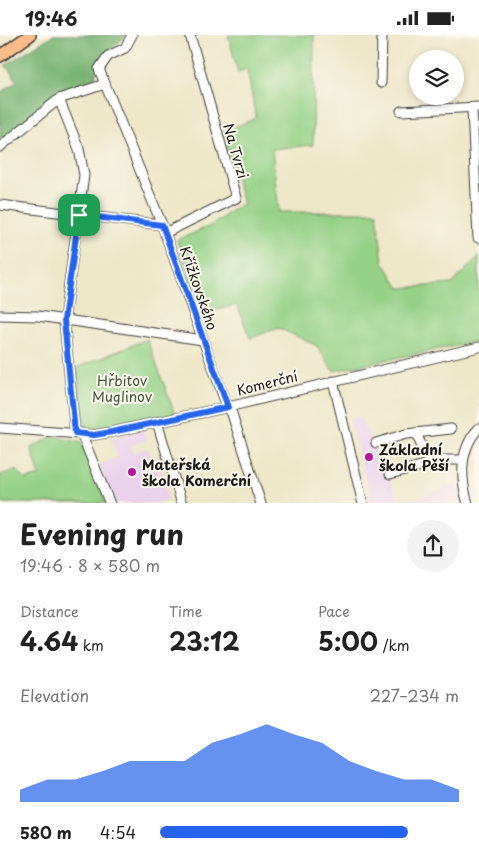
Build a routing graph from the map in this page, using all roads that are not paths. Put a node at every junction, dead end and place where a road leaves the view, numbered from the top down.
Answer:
1 (30, 35) edge
2 (132, 35) edge
3 (190, 35) edge
4 (382, 35) edge
5 (0, 56) edge
6 (381, 83) dead end
7 (105, 84) junction
8 (59, 99) junction
9 (475, 107) edge
10 (401, 111) dead end
11 (0, 147) edge
12 (0, 205) edge
13 (79, 215) junction
14 (164, 229) junction
15 (478, 238) edge
16 (0, 315) edge
17 (64, 320) junction
18 (203, 340) junction
19 (479, 347) edge
20 (333, 381) junction
21 (228, 407) junction
22 (157, 422) junction
23 (0, 428) edge
24 (479, 428) edge
25 (452, 429) dead end
26 (78, 433) junction
27 (416, 433) junction
28 (376, 443) dead end
29 (463, 460) junction
30 (429, 463) junction
31 (390, 474) dead end
32 (110, 503) edge
33 (182, 503) edge
34 (261, 503) edge
35 (363, 503) edge
36 (468, 503) edge

1 - 5 main road
2 - 7 street, Křížkovského
3 - 14 street, Na Tvrzi
4 - 6 street
7 - 8 street
7 - 14 street, Křížkovského
8 - 11 street
8 - 13 street
9 - 10 street
9 - 15 street
12 - 13 street
13 - 14 street
13 - 17 street
14 - 18 street, Křížkovského
16 - 17 street
17 - 18 street
17 - 26 street
18 - 21 street, Křížkovského
19 - 20 street, Komerční
20 - 21 street, Komerční
20 - 35 street
21 - 22 street, Komerční
21 - 34 street, Křížkovského
22 - 26 street, Komerční
22 - 33 street
23 - 26 street, Komerční
24 - 29 street
25 - 27 street
26 - 32 street
27 - 28 street
27 - 30 street
29 - 30 street
29 - 36 street
30 - 31 street

